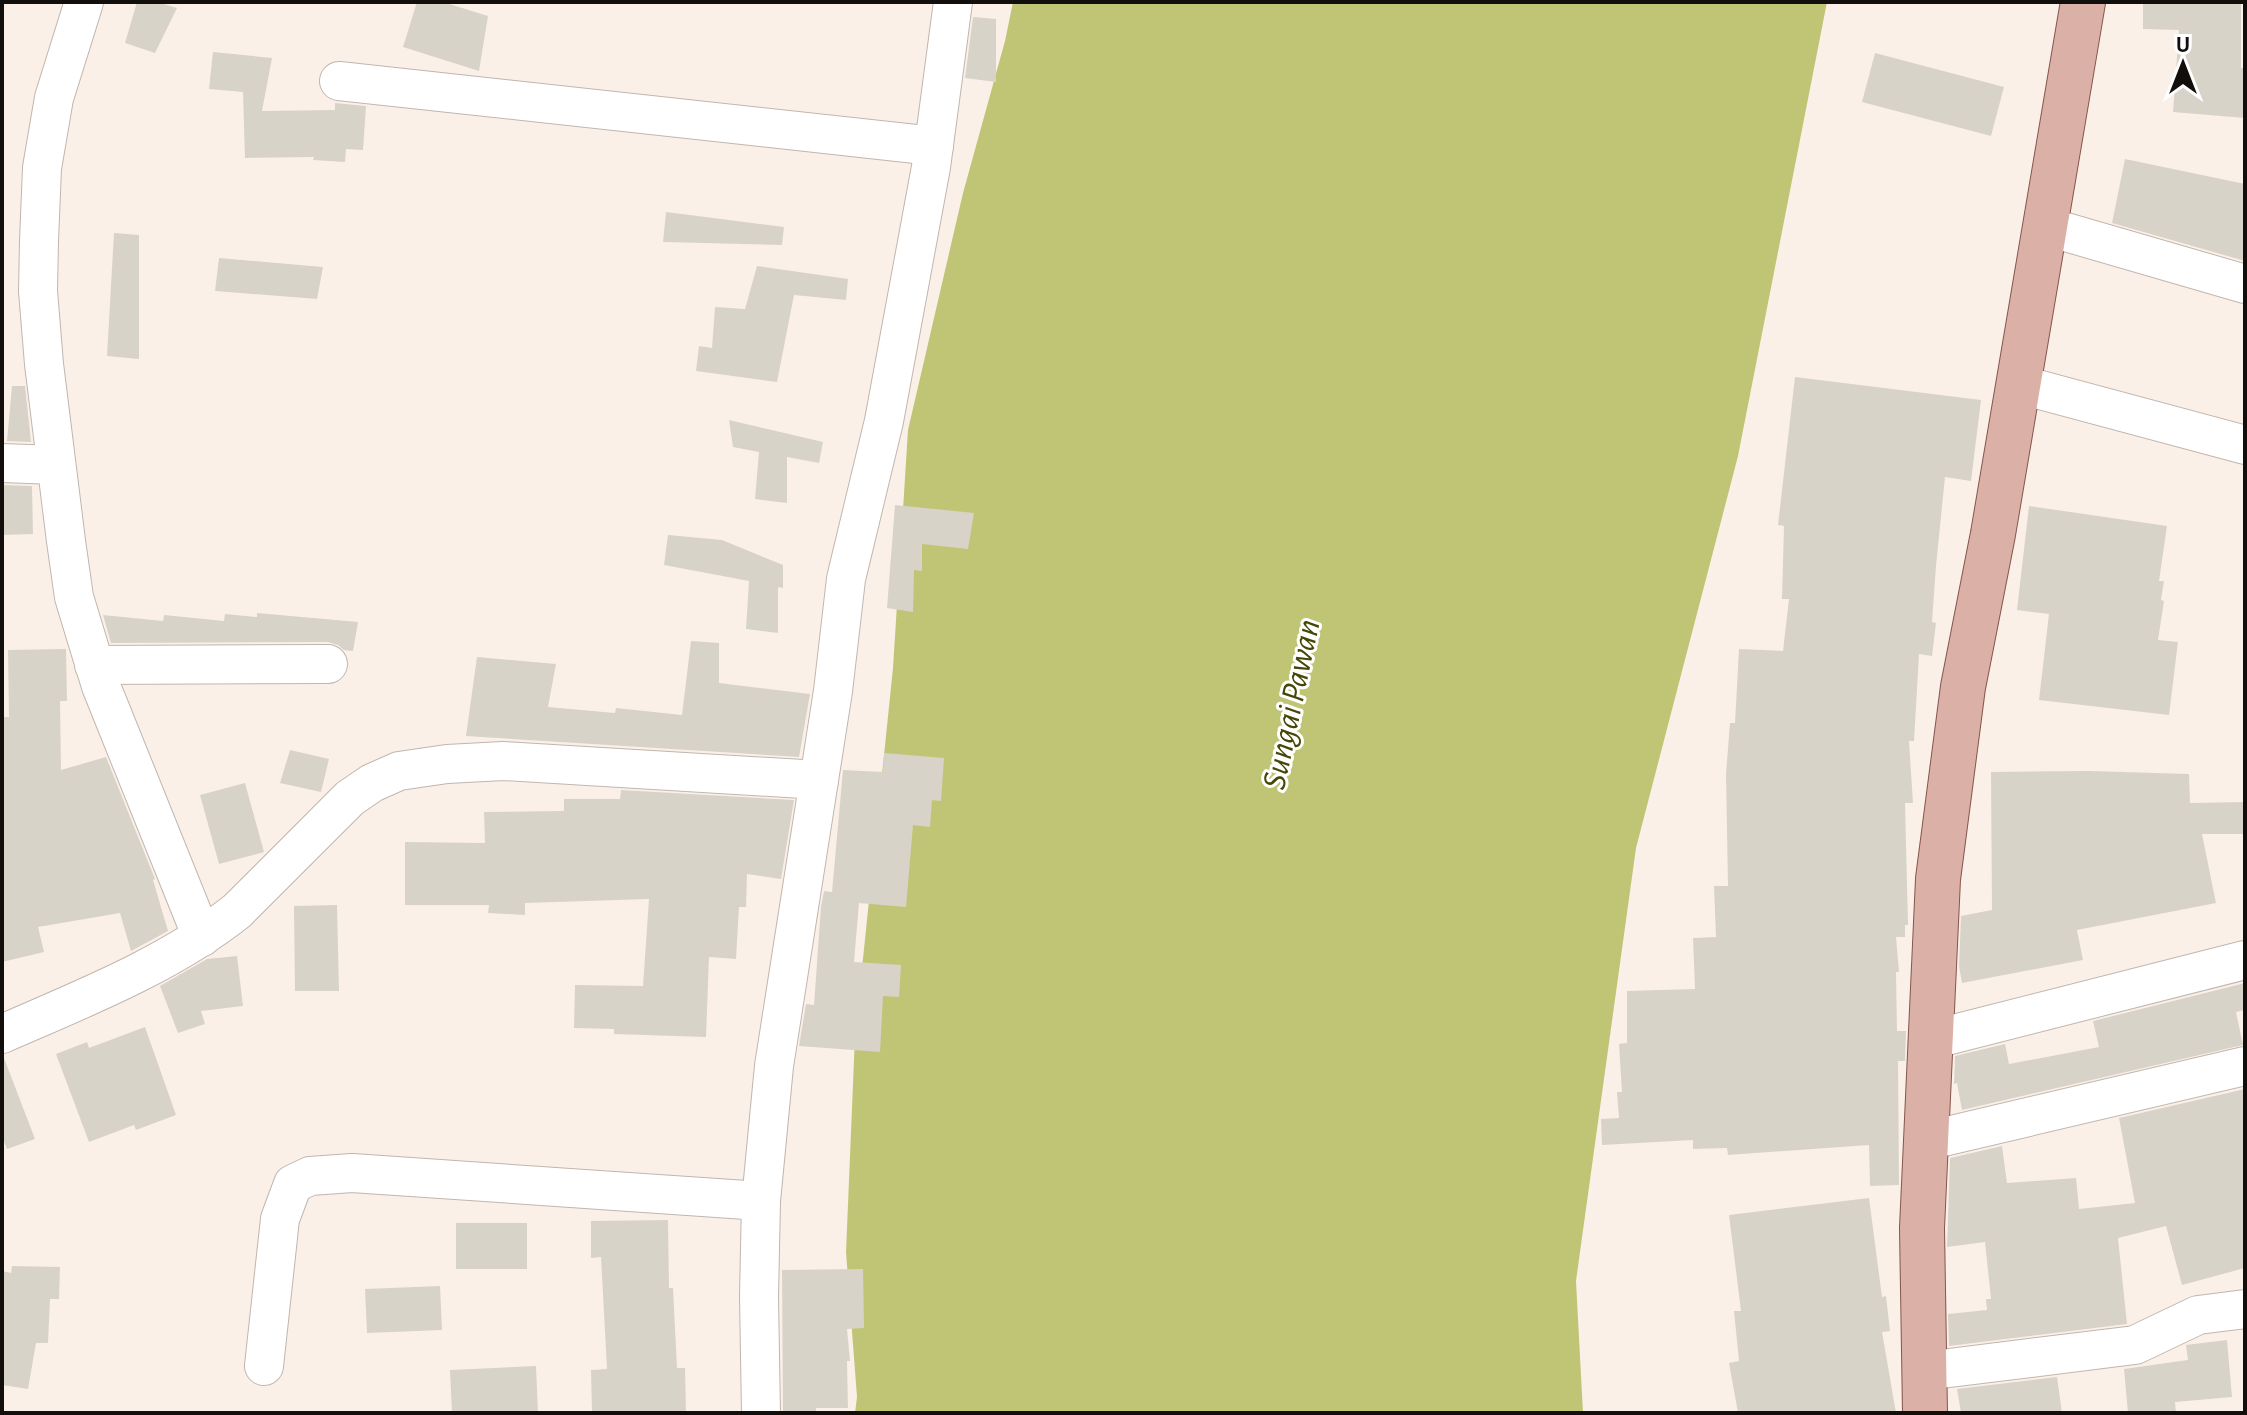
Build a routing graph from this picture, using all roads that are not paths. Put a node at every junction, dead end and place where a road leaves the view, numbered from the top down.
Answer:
1 (84, 2) edge
2 (953, 2) edge
3 (2083, 2) edge
4 (339, 81) dead end
5 (934, 146) junction
6 (2045, 226) junction
7 (2245, 284) edge
8 (2018, 384) junction
9 (2245, 445) edge
10 (2, 463) edge
11 (56, 465) junction
12 (328, 664) dead end
13 (94, 665) junction
14 (819, 780) junction
15 (202, 937) junction
16 (2245, 960) edge
17 (2, 1034) edge
18 (1930, 1040) junction
19 (2245, 1066) edge
20 (1926, 1141) junction
21 (761, 1201) junction
22 (2245, 1309) edge
23 (264, 1366) dead end
24 (1925, 1392) edge
25 (761, 1413) edge

1 - 11 street
2 - 5 street
3 - 6 main road
4 - 5 street
5 - 14 street
6 - 7 street
6 - 8 main road
8 - 9 street
8 - 18 main road
10 - 11 street
11 - 13 street
12 - 13 street
13 - 15 street
14 - 15 street
14 - 21 street
15 - 17 street
16 - 18 street
18 - 20 main road
19 - 20 street
20 - 24 main road
21 - 23 street
21 - 25 street
22 - 24 street

